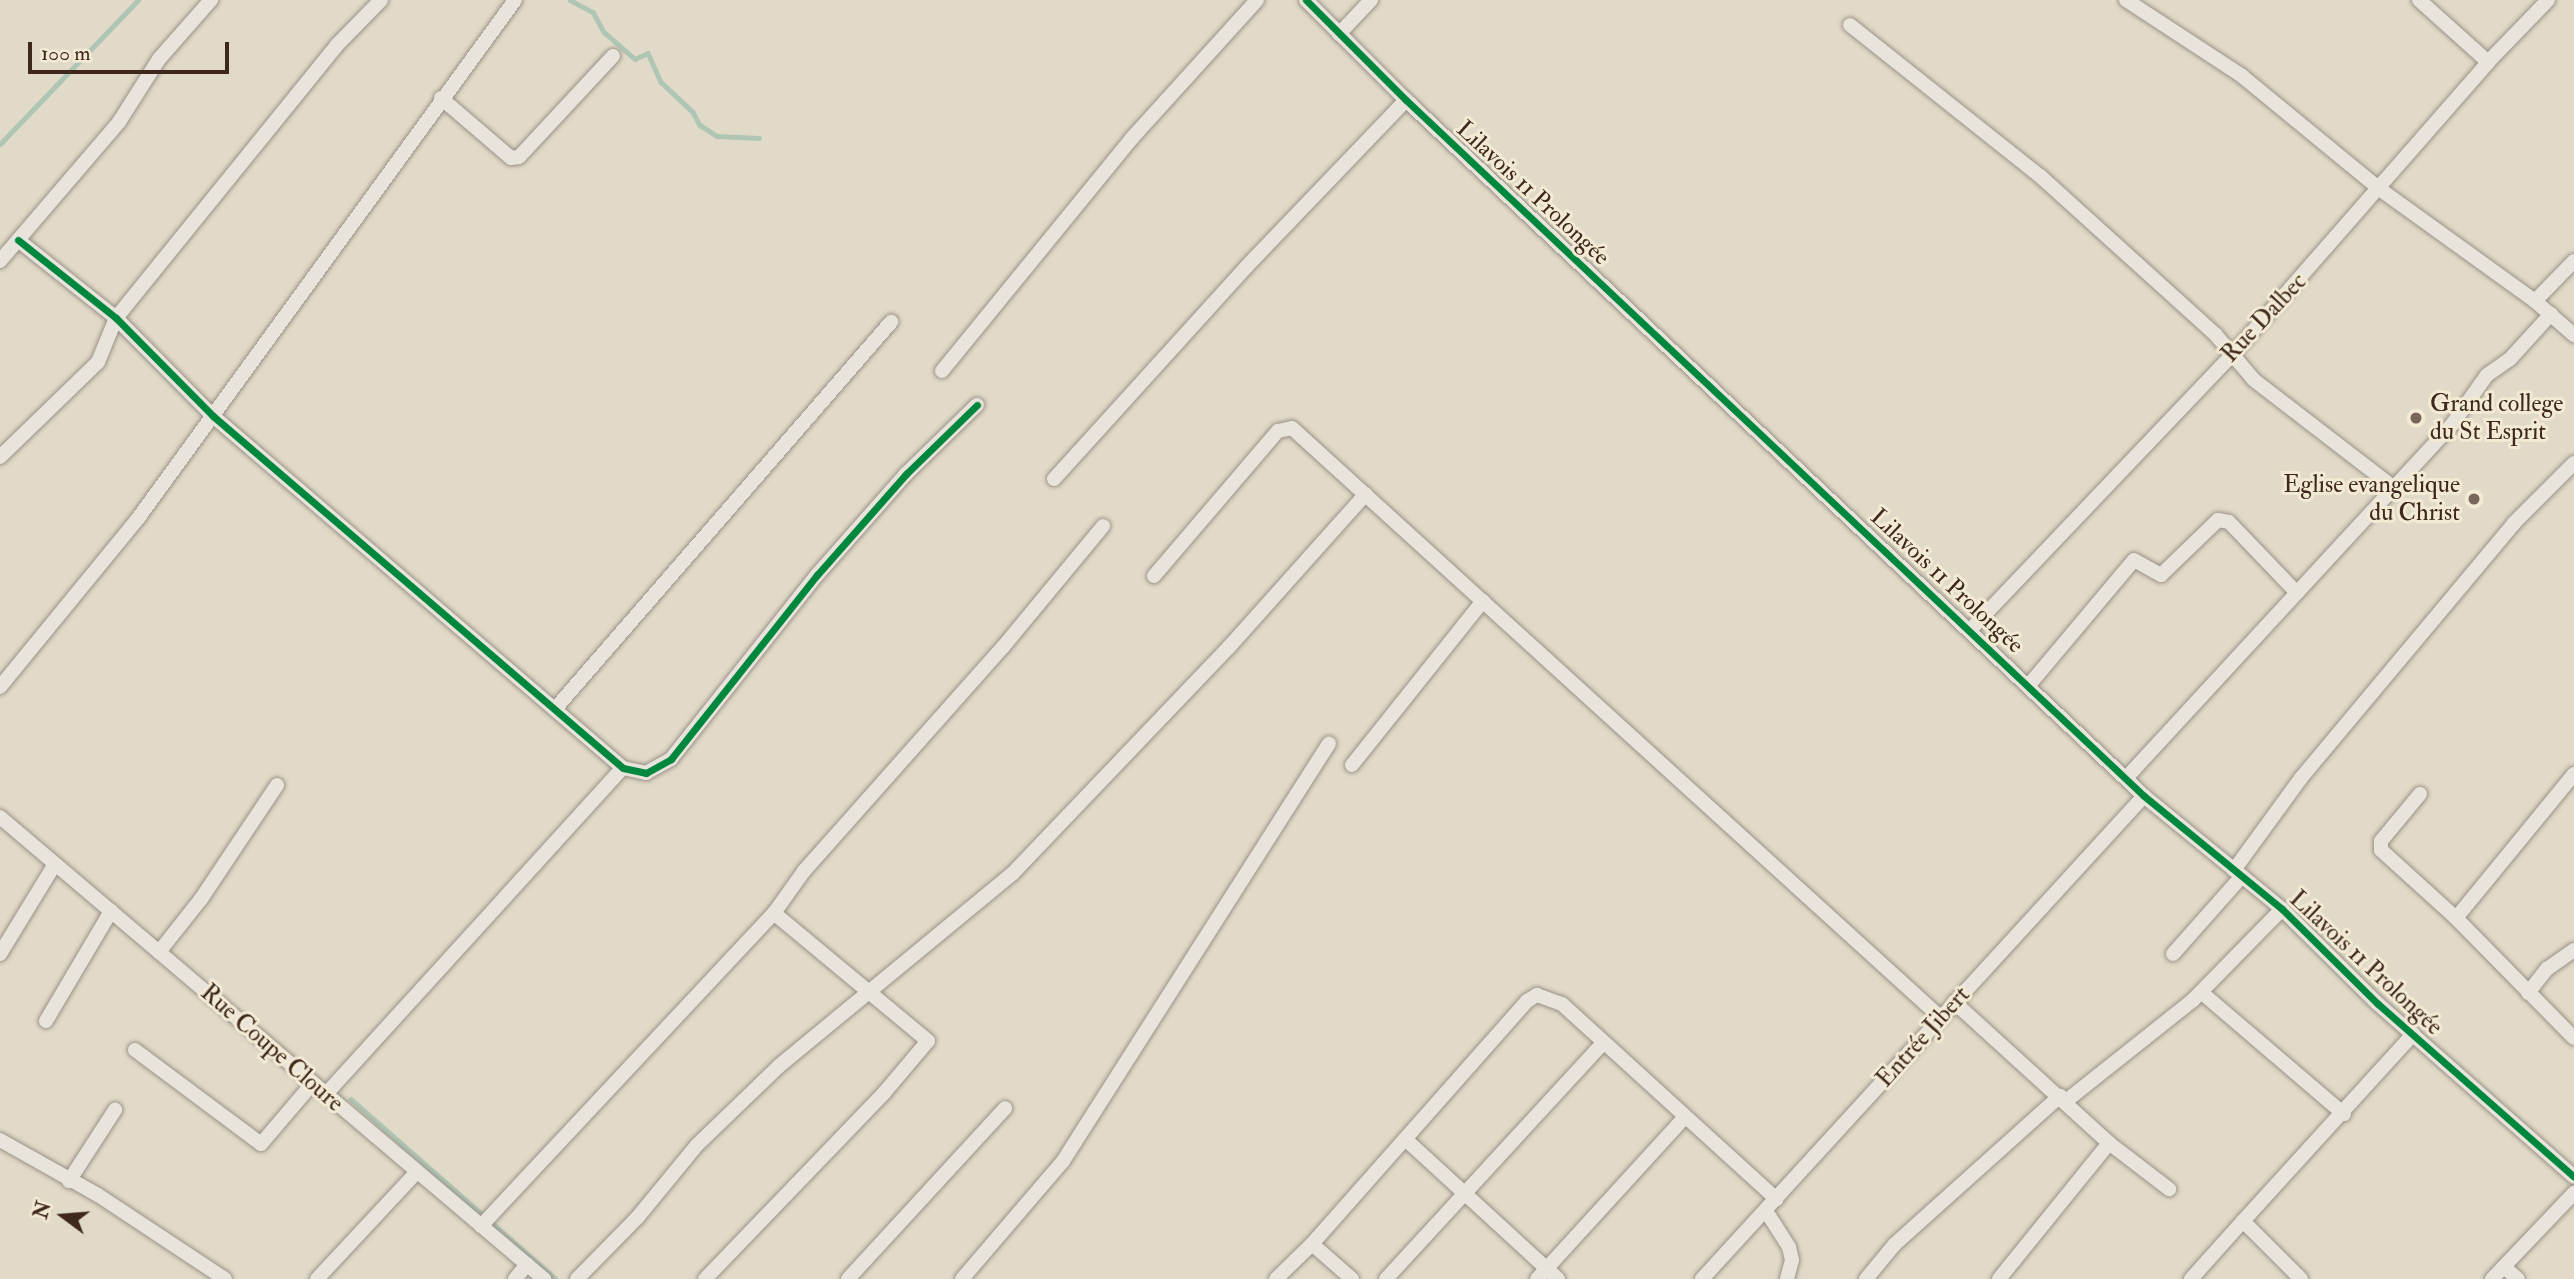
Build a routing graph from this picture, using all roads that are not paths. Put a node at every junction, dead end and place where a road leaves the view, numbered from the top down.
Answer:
1 (211, 0) edge
2 (381, 0) edge
3 (515, 0) edge
4 (1257, 0) edge
5 (1306, 0) edge
6 (1371, 0) edge
7 (2126, 0) edge
8 (2419, 0) edge
9 (2548, 0) edge
10 (1850, 25) dead end
11 (1339, 34) junction
12 (613, 56) dead end
13 (2488, 62) junction
14 (441, 99) junction
15 (1406, 100) junction
16 (2381, 190) junction
17 (19, 240) junction
18 (0, 261) edge
19 (2574, 261) edge
20 (2535, 301) junction
21 (2551, 314) junction
22 (116, 318) junction
23 (891, 323) dead end
24 (2574, 335) edge
25 (2231, 356) junction
26 (942, 371) dead end
27 (977, 405) dead end
28 (213, 416) junction
29 (0, 440) edge
30 (6, 453) edge
31 (2574, 463) edge
32 (1054, 480) dead end
33 (2394, 488) junction
34 (1366, 494) junction
35 (1103, 526) dead end
36 (1154, 576) dead end
37 (2297, 593) junction
38 (1483, 601) junction
39 (1971, 629) junction
40 (2029, 685) junction
41 (0, 687) edge
42 (555, 709) junction
43 (1329, 743) dead end
44 (1352, 765) dead end
45 (623, 768) junction
46 (2574, 774) edge
47 (2126, 778) junction
48 (277, 785) dead end
49 (2420, 794) dead end
50 (2144, 796) junction
51 (0, 817) edge
52 (55, 864) junction
53 (2238, 873) junction
54 (2282, 909) junction
55 (111, 911) junction
56 (774, 913) junction
57 (2456, 918) junction
58 (2574, 950) edge
59 (159, 952) junction
60 (0, 954) edge
61 (2173, 954) dead end
62 (2201, 992) junction
63 (866, 993) junction
64 (2528, 993) junction
65 (1954, 1002) junction
66 (1941, 1018) junction
67 (46, 1021) dead end
68 (2413, 1034) junction
69 (2574, 1038) edge
70 (1603, 1043) junction
71 (135, 1050) dead end
72 (313, 1083) junction
73 (326, 1094) junction
74 (2063, 1099) junction
75 (1005, 1108) dead end
76 (115, 1110) dead end
77 (2344, 1114) junction
78 (1684, 1118) junction
79 (1405, 1139) junction
80 (1, 1141) edge
81 (2109, 1143) junction
82 (416, 1172) junction
83 (2574, 1177) edge
84 (69, 1181) junction
85 (2169, 1189) dead end
86 (2574, 1193) edge
87 (1466, 1195) junction
88 (1771, 1205) junction
89 (2243, 1222) junction
90 (481, 1226) junction
91 (1312, 1244) junction
92 (527, 1264) junction
93 (2504, 1267) junction
94 (1542, 1274) edge
95 (225, 1279) edge
96 (317, 1279) edge
97 (514, 1279) edge
98 (544, 1279) edge
99 (578, 1279) edge
100 (705, 1279) edge
101 (848, 1279) edge
102 (962, 1279) edge
103 (1276, 1279) edge
104 (1352, 1279) edge
105 (1386, 1279) edge
106 (1558, 1279) edge
107 (1702, 1279) edge
108 (1787, 1279) edge
109 (1866, 1279) edge
110 (1999, 1279) edge
111 (2191, 1279) edge
112 (2301, 1279) edge
113 (2491, 1279) edge
114 (2518, 1279) edge

1 - 17 street
2 - 22 street
3 - 14 street
4 - 26 street
5 - 11 street, Lilavois 11 Prolongée
6 - 11 street
7 - 16 street
8 - 13 street
9 - 13 street, Rue Dalbec
10 - 25 street
11 - 15 street, Lilavois 11 Prolongée
12 - 14 street
13 - 16 street, Rue Dalbec
14 - 28 street
15 - 32 street
15 - 39 street, Lilavois 11 Prolongée
16 - 20 street
16 - 25 street, Rue Dalbec
17 - 18 street
17 - 22 street
19 - 20 street
20 - 21 street
21 - 24 street
21 - 33 street
22 - 28 street
22 - 30 street
23 - 42 street
25 - 33 street
25 - 39 street, Rue Dalbec
27 - 45 street
28 - 41 street
28 - 42 street
29 - 30 street
31 - 53 street
33 - 37 street
34 - 36 street
34 - 38 street
34 - 63 street
35 - 56 street
37 - 40 street
37 - 47 street
38 - 44 street
38 - 66 street
39 - 40 street, Lilavois 11 Prolongée
40 - 47 street, Lilavois 11 Prolongée
42 - 45 street
43 - 102 street
45 - 73 street
46 - 57 street
47 - 50 street, Lilavois 11 Prolongée
48 - 59 street
49 - 57 street
50 - 53 street, Lilavois 11 Prolongée
50 - 65 street, Entrée Jibert
51 - 52 street, Rue Coupe Cloure
52 - 55 street, Rue Coupe Cloure
52 - 60 street
53 - 54 street, Lilavois 11 Prolongée
53 - 61 street
54 - 62 street
54 - 68 street, Lilavois 11 Prolongée
55 - 59 street, Rue Coupe Cloure
55 - 67 street
56 - 63 street
56 - 90 street
57 - 64 street
58 - 64 street
59 - 72 street, Rue Coupe Cloure
62 - 74 street
62 - 77 street
63 - 99 street
63 - 100 street
64 - 69 street
65 - 66 street, Entrée Jibert
65 - 74 street
66 - 88 street, Entrée Jibert
68 - 77 street
68 - 83 street, Lilavois 11 Prolongée
70 - 78 street
70 - 79 street
70 - 87 street
71 - 72 street
72 - 73 street, Rue Coupe Cloure
73 - 82 street, Rue Coupe Cloure
74 - 81 street
74 - 109 street
75 - 101 street
76 - 84 street
77 - 89 street
78 - 88 street
78 - 94 street
79 - 87 street
79 - 91 street
80 - 84 street
81 - 85 street
81 - 110 street
82 - 90 street, Rue Coupe Cloure
82 - 96 street
84 - 95 street
86 - 93 street
87 - 94 street
87 - 105 street
88 - 107 street, Entrée Jibert
88 - 108 street
89 - 111 street
89 - 112 street
90 - 92 street, Rue Coupe Cloure
91 - 103 street
91 - 104 street
92 - 97 street
92 - 98 street, Rue Coupe Cloure
93 - 113 street
93 - 114 street
94 - 106 street

